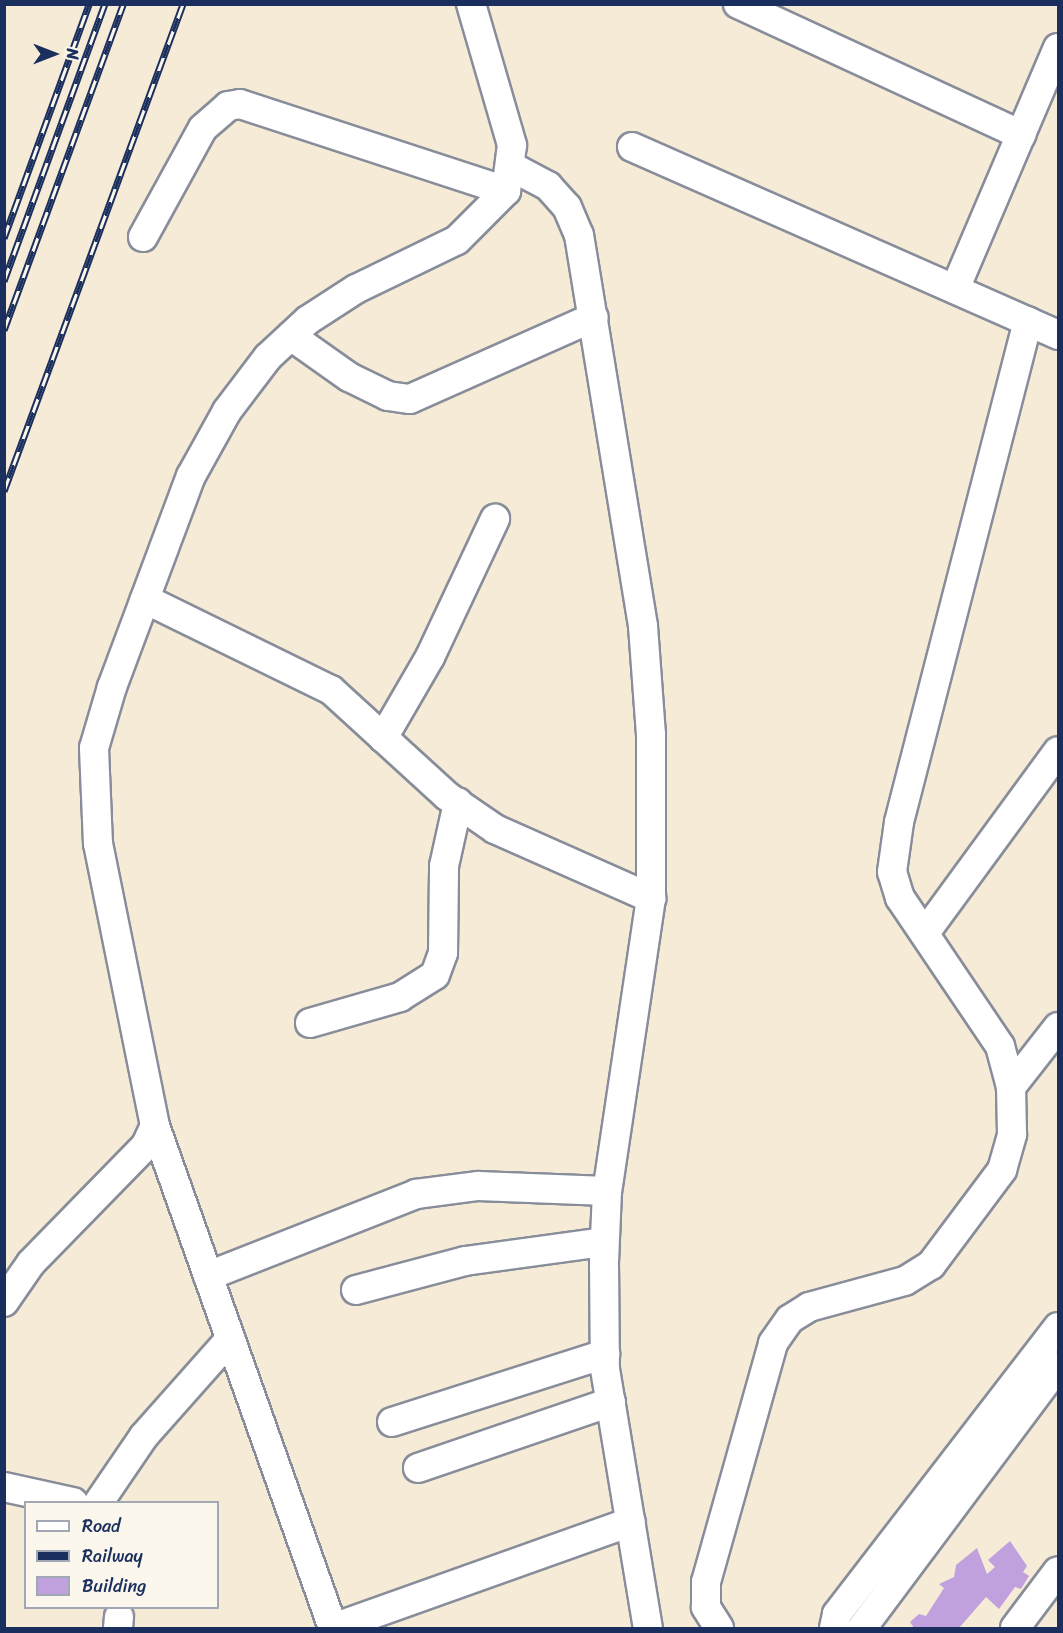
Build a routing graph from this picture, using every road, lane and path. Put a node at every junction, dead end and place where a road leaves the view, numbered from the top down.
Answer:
1 (471, 4) edge
2 (738, 4) edge
3 (1059, 48) edge
4 (1021, 135) junction
5 (632, 147) dead end
6 (509, 179) junction
7 (143, 237) dead end
8 (955, 289) junction
9 (594, 317) junction
10 (1028, 321) junction
11 (1059, 335) edge
12 (291, 336) junction
13 (495, 519) dead end
14 (145, 598) junction
15 (383, 738) junction
16 (1059, 751) edge
17 (458, 804) junction
18 (651, 898) junction
19 (925, 933) junction
20 (310, 1023) dead end
21 (1059, 1027) edge
22 (1011, 1087) junction
23 (155, 1126) junction
24 (607, 1191) junction
25 (604, 1242) junction
26 (208, 1276) junction
27 (356, 1290) dead end
28 (4, 1302) edge
29 (1059, 1327) edge
30 (230, 1339) junction
31 (605, 1354) junction
32 (1059, 1366) edge
33 (611, 1402) junction
34 (392, 1422) dead end
35 (418, 1468) dead end
36 (4, 1487) edge
37 (64, 1501) edge
38 (100, 1501) edge
39 (631, 1522) junction
40 (1059, 1571) edge
41 (333, 1628) edge
42 (648, 1629) edge
43 (719, 1629) edge
44 (834, 1629) edge
45 (862, 1629) edge
46 (1015, 1629) edge

1 - 6 street
2 - 4 street
3 - 4 street
4 - 8 street
5 - 8 street
6 - 7 street
6 - 9 street
6 - 12 street
8 - 10 street
9 - 12 street
9 - 18 street
10 - 11 street
10 - 19 street
12 - 14 street
13 - 15 street
14 - 15 street
14 - 23 street
15 - 17 street
16 - 19 street
17 - 18 street
17 - 20 street
18 - 24 street
19 - 22 street
21 - 22 street
22 - 43 street
23 - 26 street
23 - 28 street
24 - 25 street
24 - 26 street
25 - 27 street
25 - 31 street
26 - 30 street
29 - 44 street
30 - 38 street
30 - 41 street
31 - 33 street
31 - 34 street
32 - 45 street
33 - 35 street
33 - 39 street
36 - 37 street
39 - 41 street
39 - 42 street
40 - 46 street

